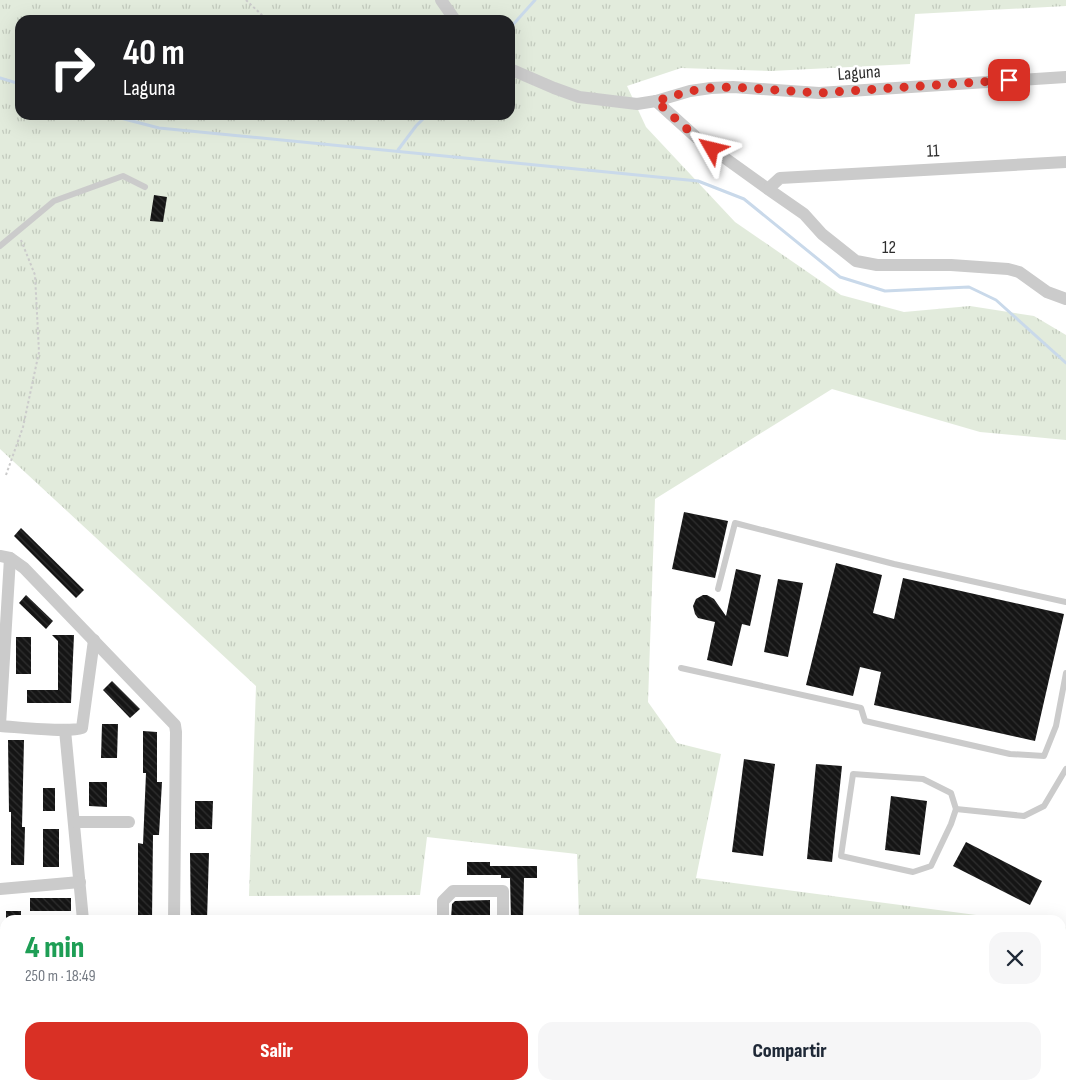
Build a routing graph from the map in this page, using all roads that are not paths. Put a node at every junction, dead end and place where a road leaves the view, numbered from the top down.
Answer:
1 (441, 0) edge
2 (452, 15) edge
3 (515, 71) edge
4 (1066, 77) edge
5 (656, 101) junction
6 (1066, 162) edge
7 (145, 187) dead end
8 (768, 189) junction
9 (0, 246) edge
10 (1066, 299) edge
11 (5, 557) edge
12 (718, 589) dead end
13 (1066, 602) edge
14 (94, 640) junction
15 (681, 668) dead end
16 (1066, 673) edge
17 (0, 726) edge
18 (65, 730) junction
19 (1066, 769) edge
20 (956, 809) junction
21 (75, 822) junction
22 (130, 822) dead end
23 (80, 882) junction
24 (0, 889) edge
25 (83, 915) edge
26 (174, 915) edge
27 (443, 915) edge
28 (503, 915) edge

1 - 2 street
3 - 5 street, Laguna
4 - 5 street, Laguna
5 - 8 street, 12
6 - 8 street, 11
7 - 9 lane
8 - 10 street, 12
11 - 14 street
11 - 17 street
12 - 13 lane
14 - 18 street
14 - 26 street
15 - 16 lane
17 - 18 street
18 - 21 street
19 - 20 lane
20 - 20 lane
21 - 22 street
21 - 23 street
23 - 24 street
23 - 25 street
27 - 28 street

